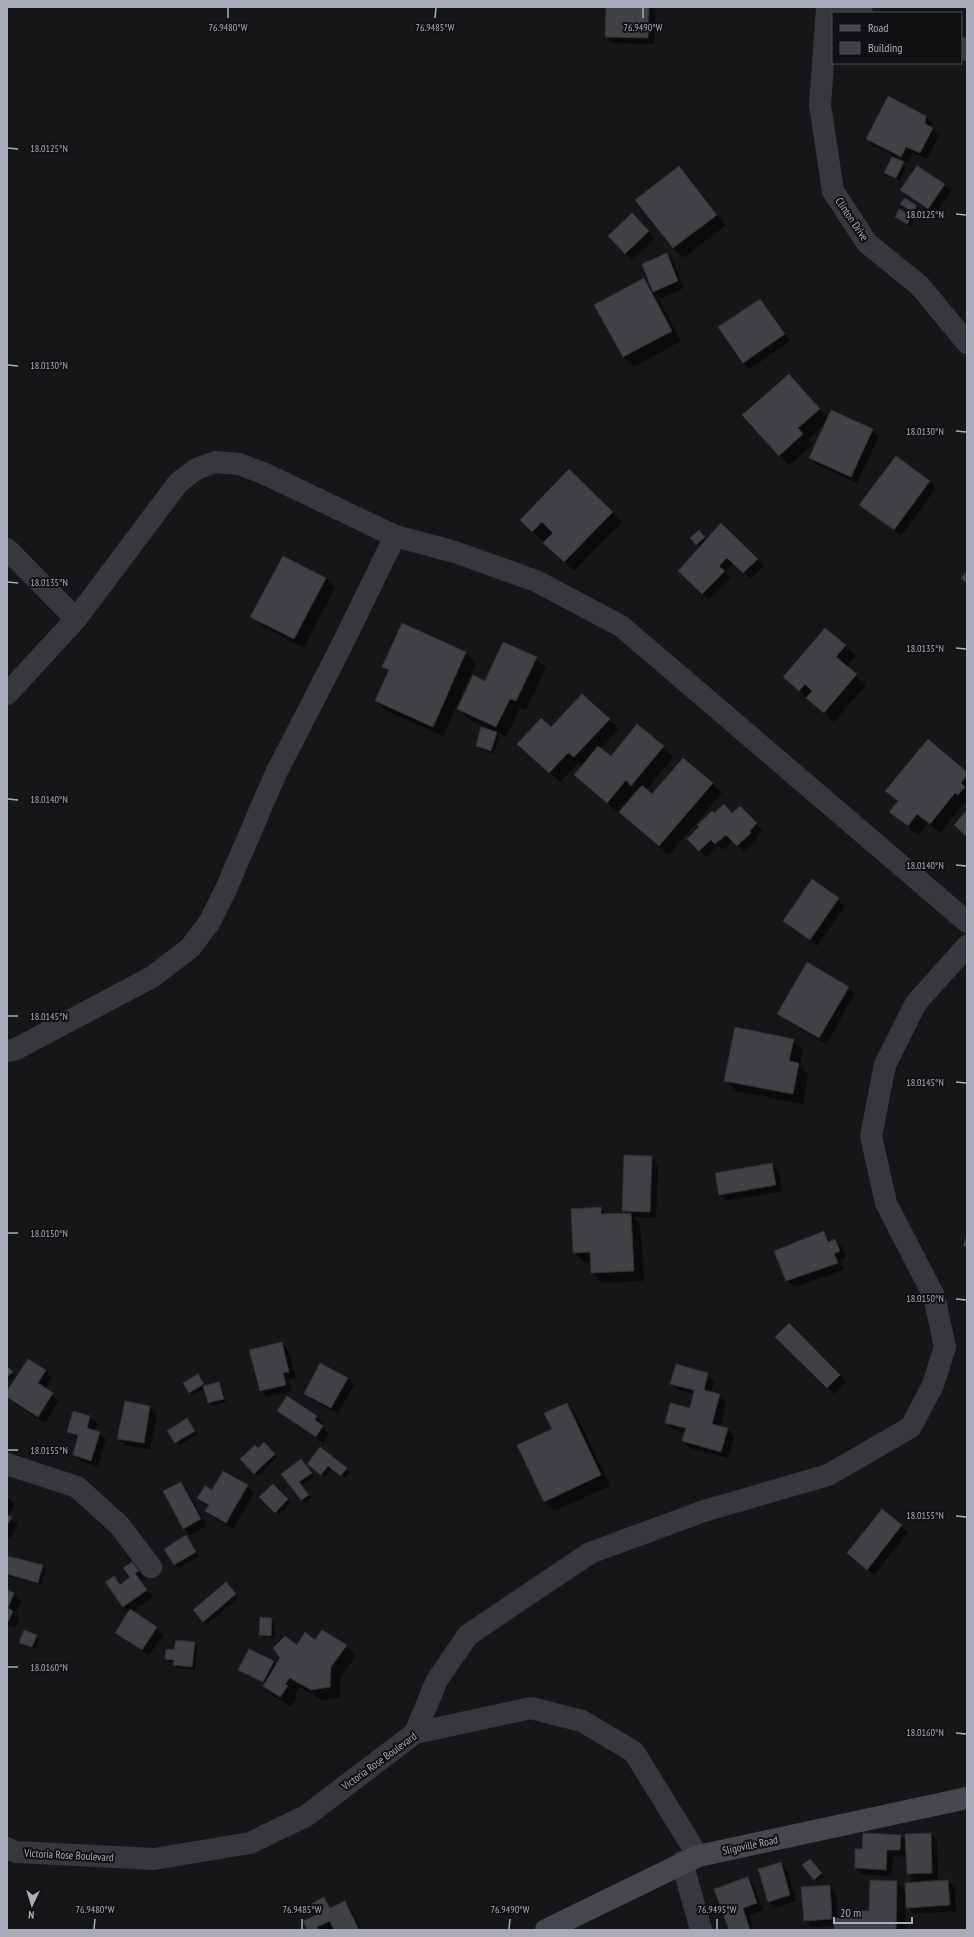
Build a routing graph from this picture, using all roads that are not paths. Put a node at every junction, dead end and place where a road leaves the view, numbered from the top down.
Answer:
1 (827, 7) edge
2 (845, 7) edge
3 (859, 12) edge
4 (967, 343) edge
5 (395, 536) junction
6 (7, 549) edge
7 (76, 619) junction
8 (7, 694) edge
9 (967, 922) edge
10 (967, 946) edge
11 (7, 1051) edge
12 (7, 1464) edge
13 (151, 1567) dead end
14 (415, 1733) junction
15 (967, 1798) edge
16 (7, 1848) edge
17 (690, 1859) junction
18 (546, 1930) edge
19 (701, 1930) edge

1 - 4 street, Clinton Drive
2 - 3 street
5 - 7 street
5 - 9 street
5 - 11 street
6 - 7 street
7 - 8 street
10 - 14 street
12 - 13 street
14 - 16 street, Victoria Rose Boulevard
14 - 17 street, Victoria Rose Boulevard
15 - 17 street, Sligoville Road
17 - 18 street, Sligoville Road
17 - 19 street, Victoria Rose Boulevard

